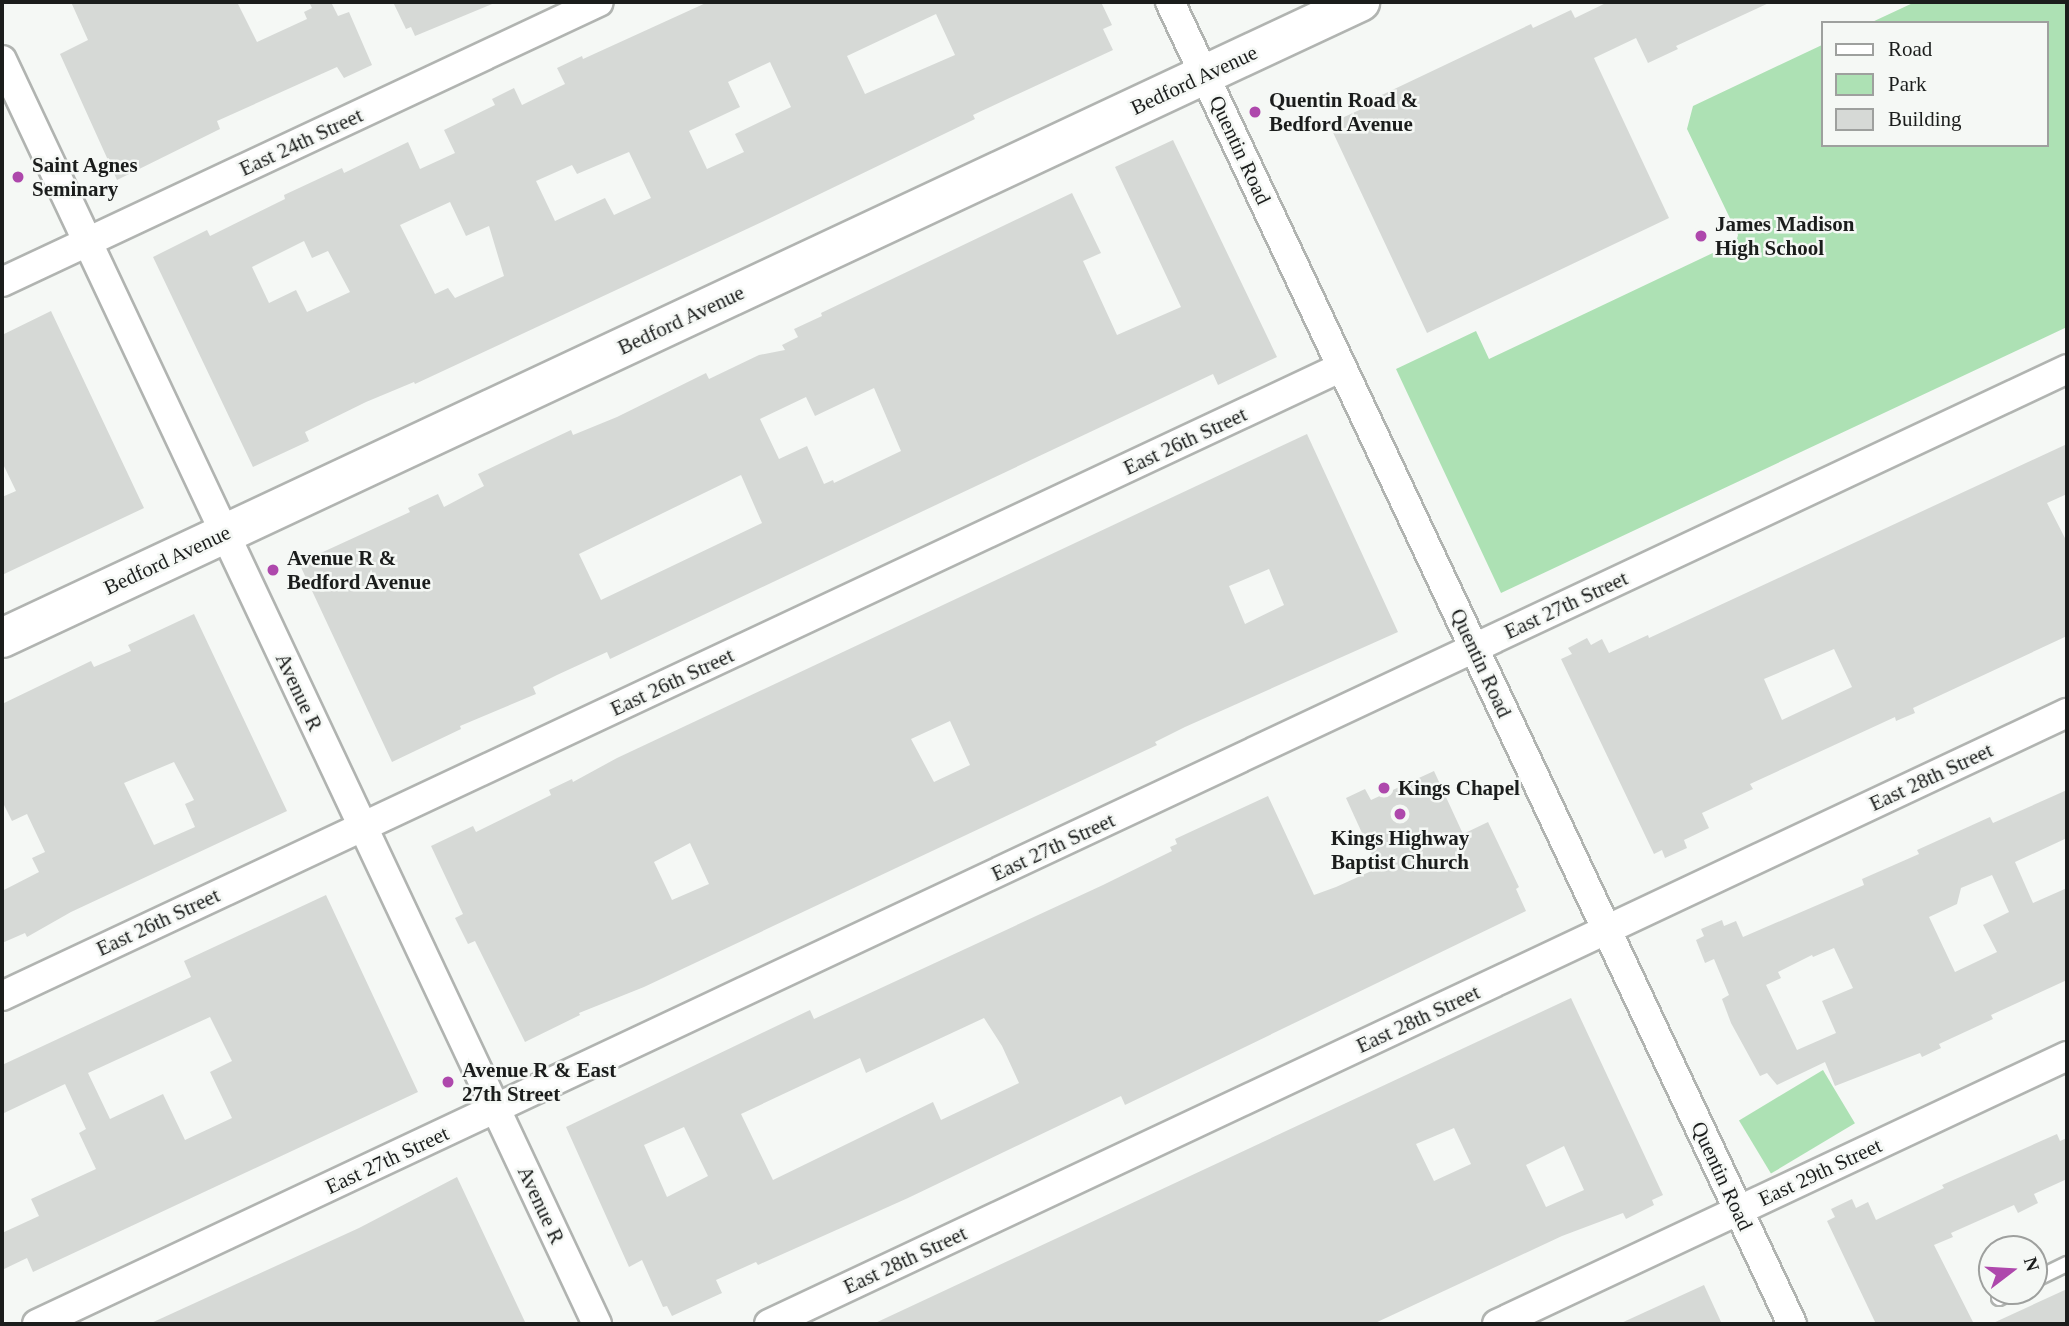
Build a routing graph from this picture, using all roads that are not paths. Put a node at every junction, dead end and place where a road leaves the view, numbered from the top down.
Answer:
1 (599, 2) edge
2 (1170, 2) edge
3 (1360, 2) edge
4 (2, 60) edge
5 (1205, 75) junction
6 (88, 242) junction
7 (2, 282) edge
8 (1342, 367) junction
9 (2067, 369) edge
10 (224, 533) junction
11 (2, 638) edge
12 (1474, 649) junction
13 (2067, 713) edge
14 (362, 826) junction
15 (1606, 930) junction
16 (2, 996) edge
17 (2067, 1056) edge
18 (496, 1109) junction
19 (1739, 1210) junction
20 (2067, 1264) edge
21 (2048, 1273) edge
22 (37, 1324) edge
23 (597, 1324) edge
24 (769, 1324) edge
25 (1497, 1324) edge
26 (1792, 1324) edge

1 - 6 street, East 24th Street
2 - 5 street, Quentin Road
3 - 5 main road, Bedford Avenue
4 - 6 street, Avenue R
5 - 8 street, Quentin Road
5 - 10 main road, Bedford Avenue
6 - 7 street, East 24th Street
6 - 10 street, Avenue R
8 - 12 street, Quentin Road
8 - 14 street, East 26th Street
9 - 12 street, East 27th Street
10 - 11 main road, Bedford Avenue
10 - 14 street, Avenue R
12 - 15 street, Quentin Road
12 - 18 street, East 27th Street
13 - 15 street, East 28th Street
14 - 16 street, East 26th Street
14 - 18 street, Avenue R
15 - 19 street, Quentin Road
15 - 24 street, East 28th Street
17 - 19 street, East 29th Street
18 - 22 street, East 27th Street
18 - 23 street, Avenue R
19 - 25 street, East 29th Street
19 - 26 street, Quentin Road
20 - 21 lane

